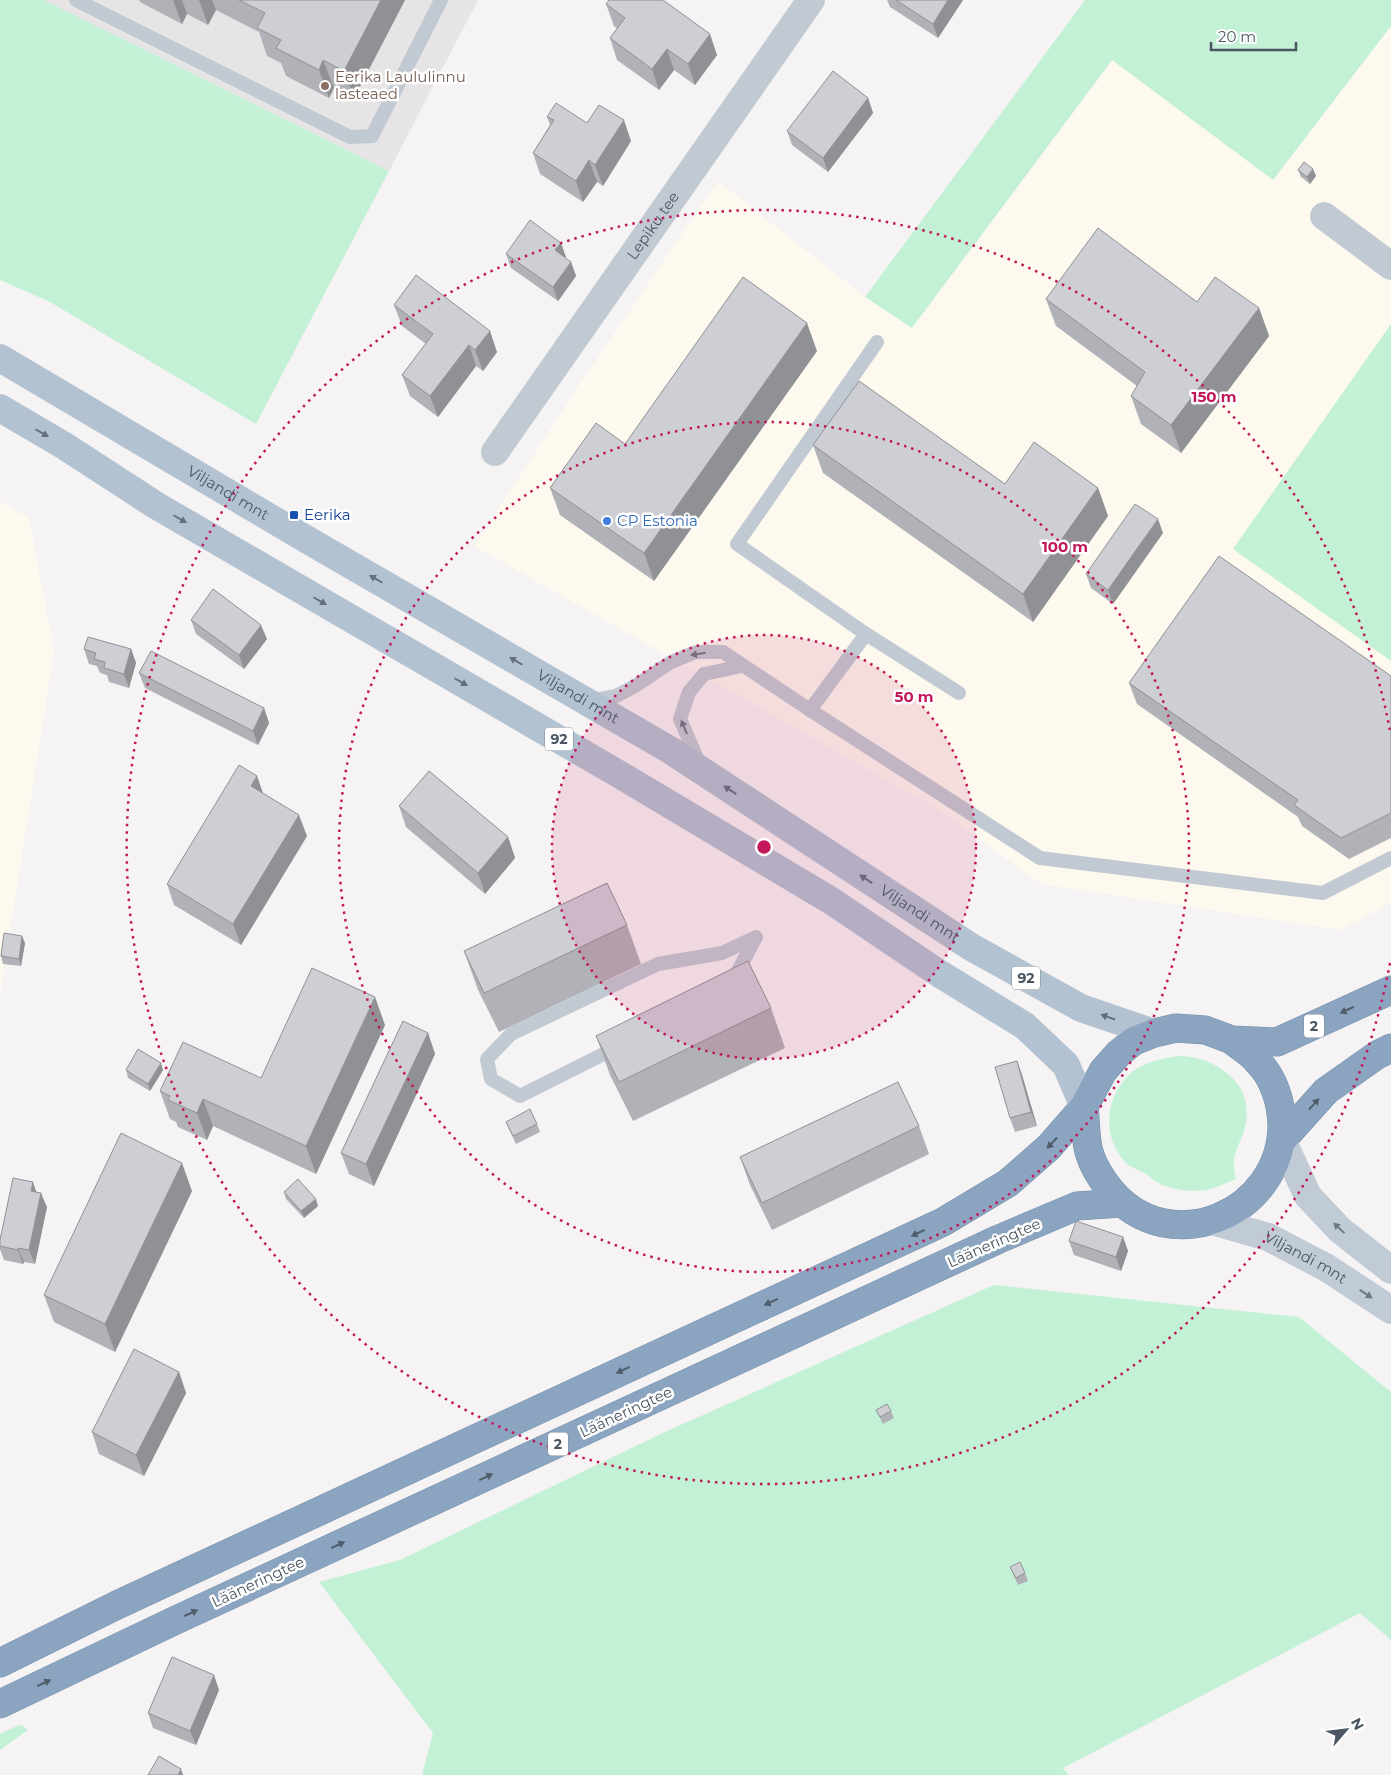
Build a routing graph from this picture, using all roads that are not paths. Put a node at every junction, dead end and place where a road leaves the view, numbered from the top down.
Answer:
1 (76, 0) edge
2 (441, 0) edge
3 (811, 0) edge
4 (1324, 216) dead end
5 (1391, 266) edge
6 (877, 342) dead end
7 (0, 358) edge
8 (0, 408) edge
9 (495, 452) dead end
10 (866, 634) junction
11 (742, 666) junction
12 (959, 693) dead end
13 (586, 702) junction
14 (810, 710) junction
15 (703, 772) junction
16 (1391, 858) edge
17 (756, 937) joint
18 (1391, 990) edge
19 (1154, 1033) junction
20 (1232, 1040) junction
21 (1391, 1048) edge
22 (1084, 1107) junction
23 (1282, 1140) junction
24 (1122, 1203) junction
25 (1212, 1221) junction
26 (1391, 1270) edge
27 (1391, 1310) edge
28 (0, 1663) edge
29 (0, 1704) edge

1 - 2 lane
3 - 9 street, Lepiku tee
4 - 5 street
6 - 10 lane
13 -> 7 main road, Viljandi mnt / 92
8 -> 22 main road, 92
10 - 12 lane
10 - 14 lane
11 -> 13 lane
11 - 14 lane
15 -> 11 lane
13 - 15 main road, Viljandi mnt / 92
14 - 16 lane
19 -> 15 main road, Viljandi mnt / 92
17 - 17 lane
18 -> 20 highway, 2
19 - 20 highway, 2
19 - 22 highway, 2
20 - 23 highway, 2
23 -> 21 highway, 2
22 - 24 highway, 2
22 -> 28 highway, 2
23 - 25 highway, 2
26 -> 23 street
24 - 25 highway, 2
29 -> 24 highway, Lääneringtee / 2
25 -> 27 street, Viljandi mnt

